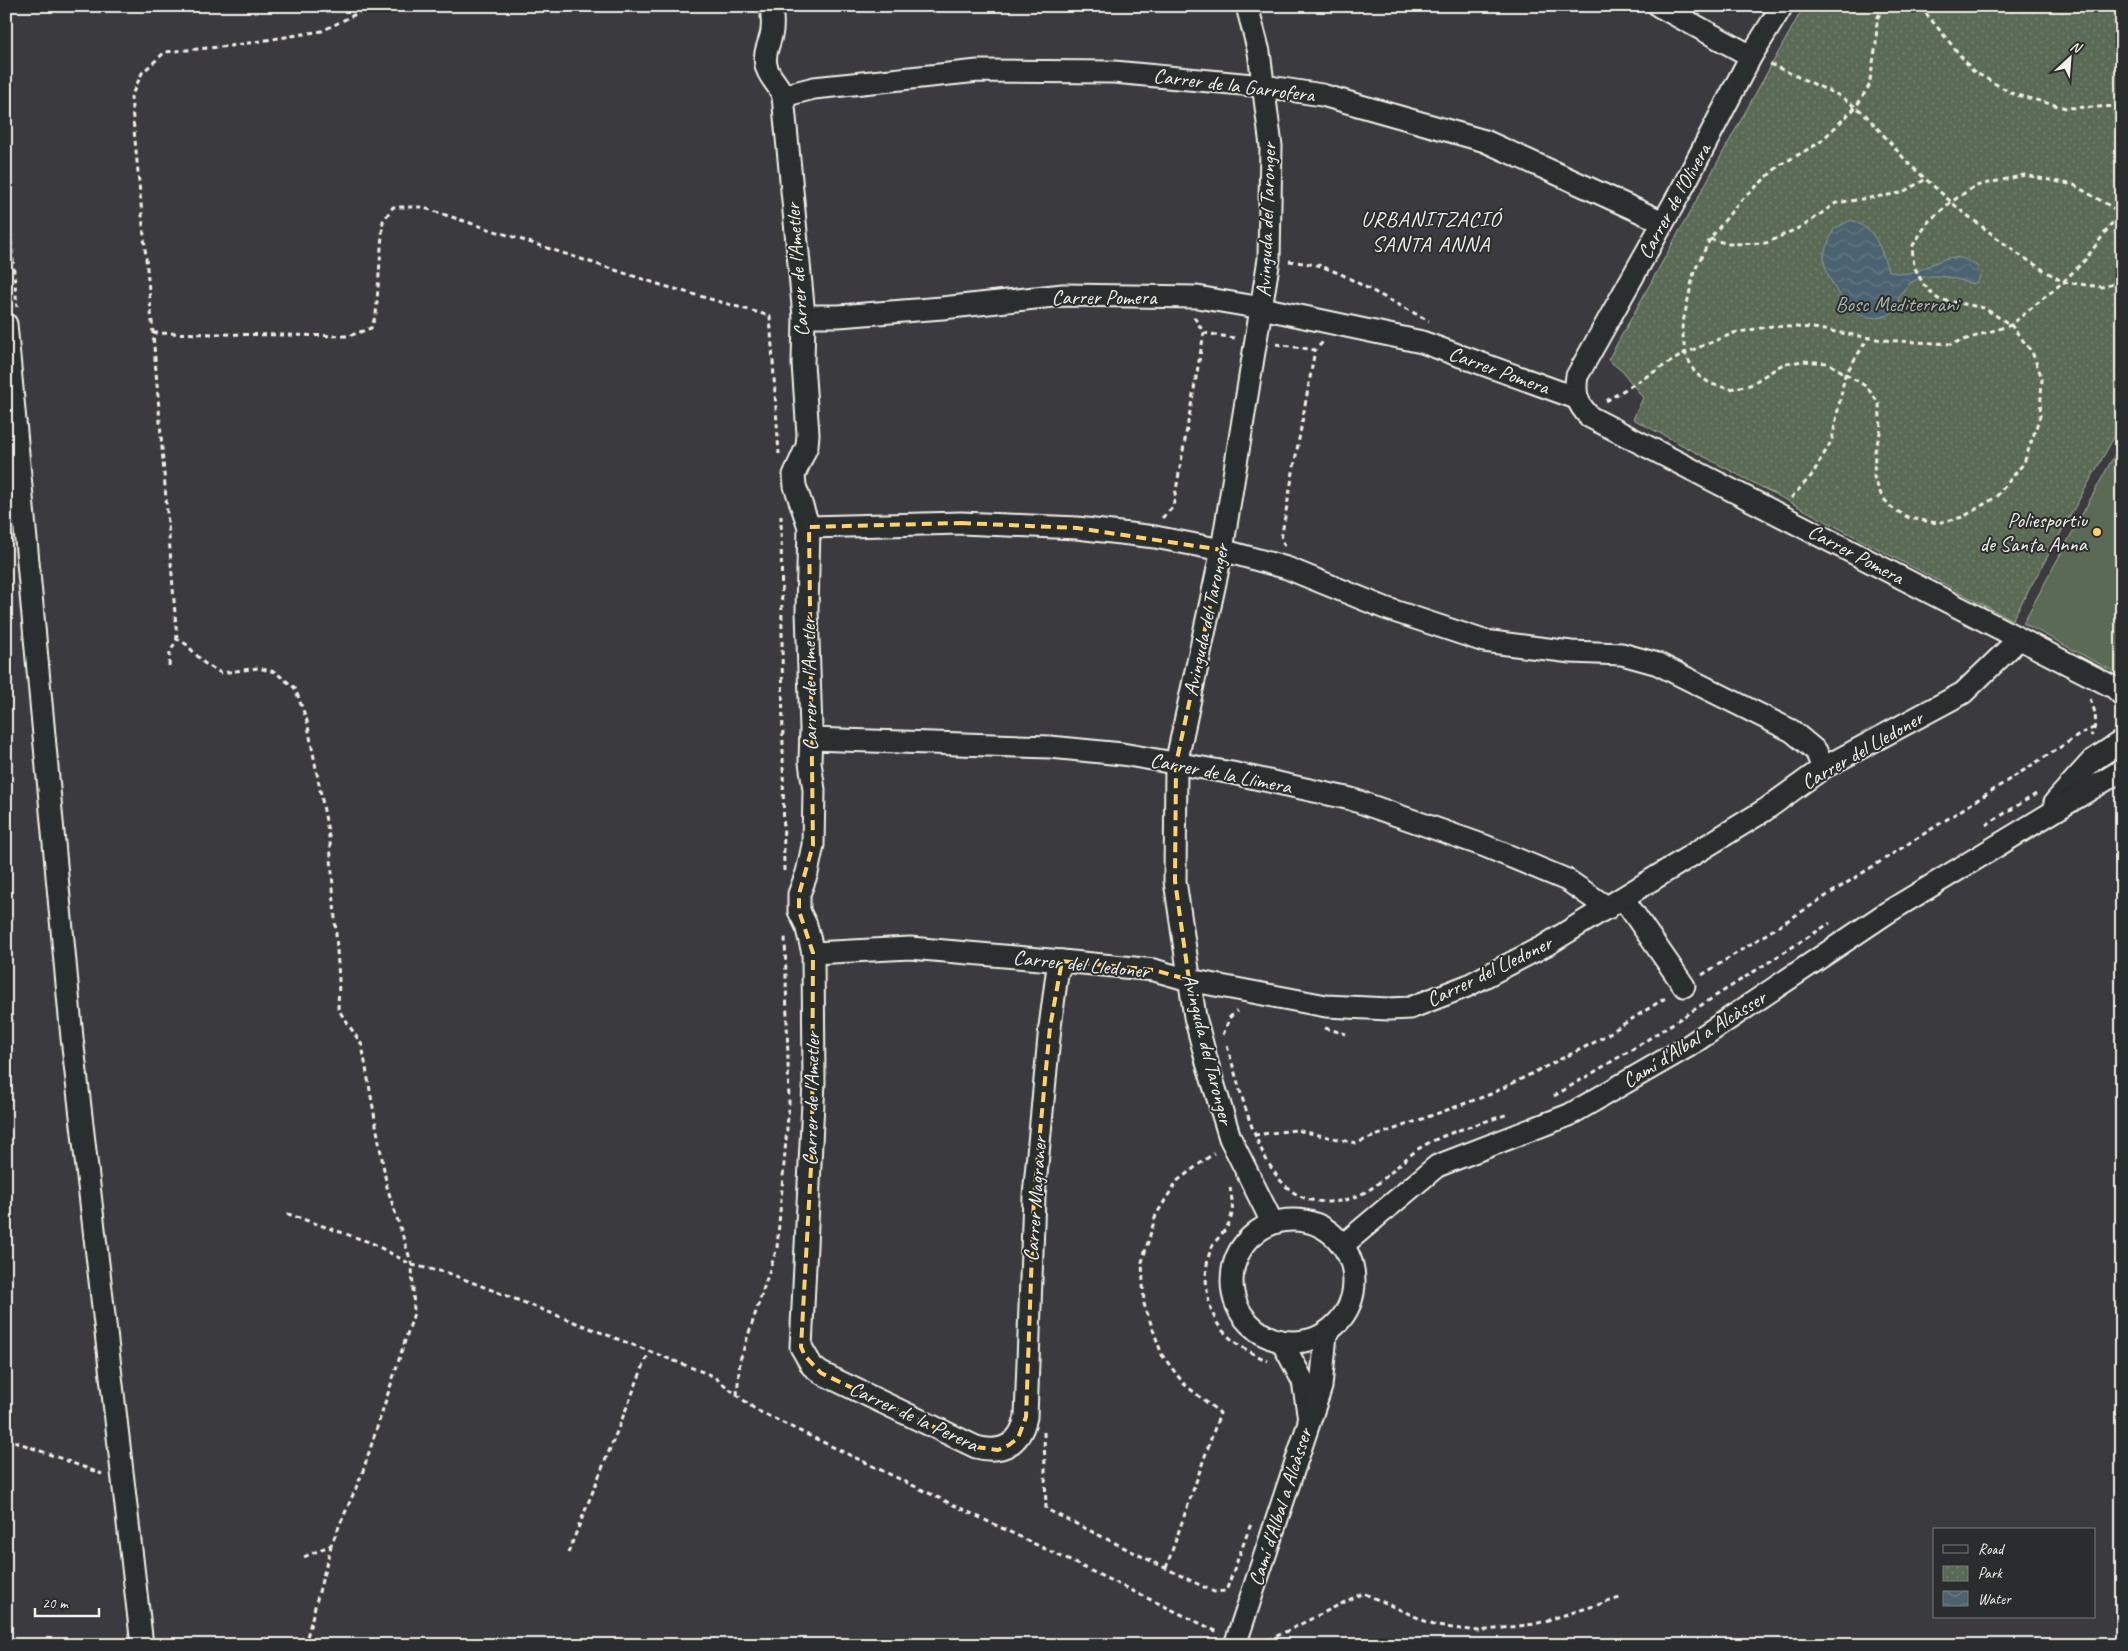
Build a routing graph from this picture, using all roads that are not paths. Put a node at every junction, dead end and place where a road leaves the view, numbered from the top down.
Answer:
1 (771, 6) edge
2 (1247, 6) edge
3 (1659, 6) edge
4 (1782, 6) edge
5 (1759, 60) junction
6 (1263, 86) junction
7 (782, 96) junction
8 (1663, 222) junction
9 (1262, 308) junction
10 (804, 316) junction
11 (6, 329) edge
12 (1576, 398) junction
13 (809, 527) junction
14 (1222, 550) junction
15 (2018, 639) junction
16 (2122, 695) edge
17 (811, 739) junction
18 (2122, 741) edge
19 (1176, 764) junction
20 (1823, 768) junction
21 (2119, 770) edge
22 (2041, 817) junction
23 (1615, 903) junction
24 (813, 953) junction
25 (1062, 961) junction
26 (1189, 980) junction
27 (1684, 986) road end
28 (1272, 1222) junction
29 (1343, 1245) junction
30 (1326, 1334) junction
31 (1282, 1342) junction
32 (812, 1366) joint
33 (1310, 1425) junction
34 (1018, 1438) joint
35 (1236, 1643) edge
36 (142, 1645) edge

1 - 7 street, Carrer de l'Ametler
2 - 6 street, Avinguda del Taronger
3 - 5 street
4 - 5 street, Carrer de l'Olivera
5 - 8 street, Carrer de l'Olivera
6 - 7 street, Carrer de la Garrofera
6 - 8 street, Carrer de la Garrofera
6 - 9 street, Avinguda del Taronger
7 - 10 street, Carrer de l'Ametler
8 - 12 street, Carrer de l'Olivera
9 - 10 street, Carrer Pomera
9 - 12 street, Carrer Pomera
9 - 14 street, Avinguda del Taronger
10 - 13 street, Carrer de l'Ametler
11 - 36 street
12 - 15 street, Carrer Pomera
13 - 14 street
13 - 17 street, Carrer de l'Ametler
14 - 19 street, Avinguda del Taronger
14 - 20 street
15 - 16 street, Carrer Pomera
15 - 20 street, Carrer del Lledoner
17 - 19 street, Carrer de la Llimera
17 - 24 street, Carrer de l'Ametler
18 - 22 street, Camí d'Albal a Alcàsser
19 - 23 street, Carrer de la Llimera
19 - 26 street, Avinguda del Taronger
20 - 23 street, Carrer del Lledoner
21 - 22 street, Camí d'Albal a Alcàsser
22 - 29 street, Camí d'Albal a Alcàsser
23 - 26 street, Carrer del Lledoner
23 - 27 street
24 - 25 street, Carrer del Lledoner
24 - 32 street, Carrer de l'Ametler
25 - 26 street, Carrer del Lledoner
25 - 34 street, Carrer Magraner
26 - 28 street, Avinguda del Taronger
28 - 29 street
28 - 31 street
29 - 30 street
30 - 31 street
30 - 33 street
31 - 33 street, Camí d'Albal a Alcàsser
32 - 34 street, Carrer de la Perera
33 - 35 street, Camí d'Albal a Alcàsser

